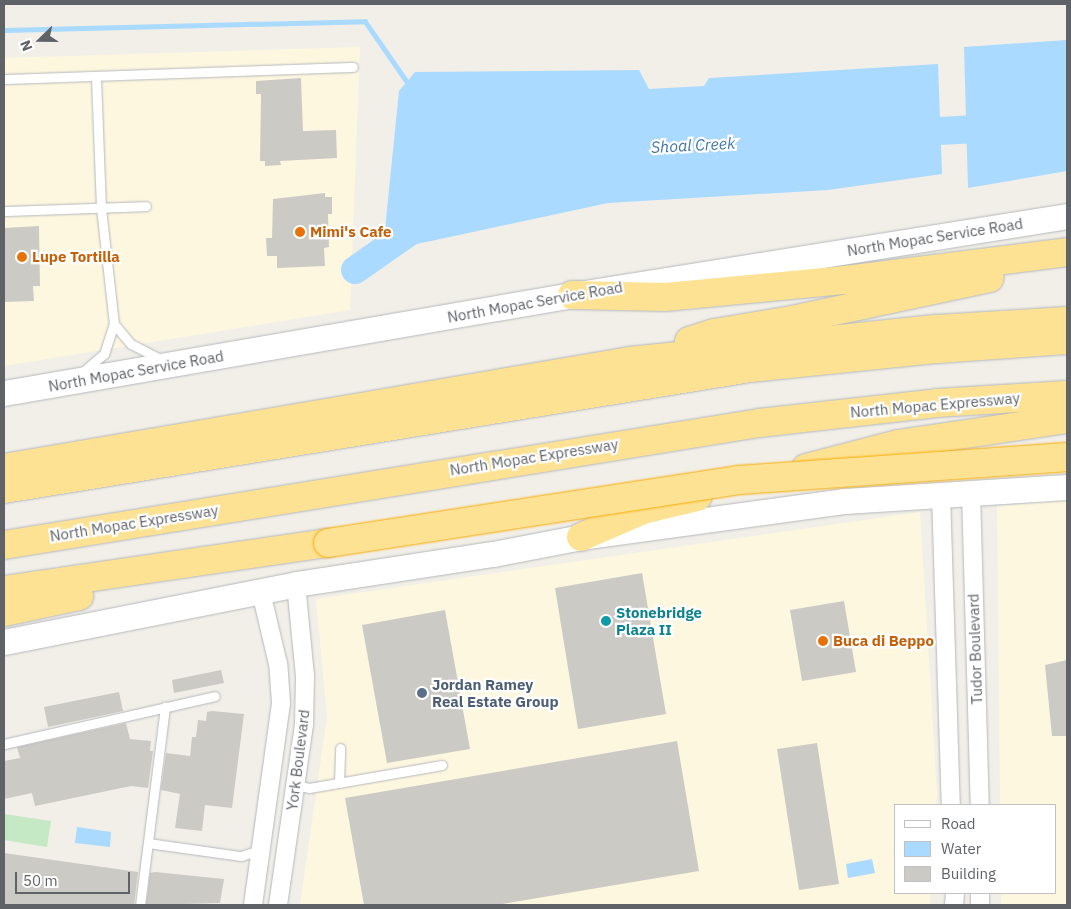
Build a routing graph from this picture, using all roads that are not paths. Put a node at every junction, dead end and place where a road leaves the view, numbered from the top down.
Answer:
1 (353, 67) dead end
2 (96, 76) junction
3 (4, 79) edge
4 (146, 206) dead end
5 (101, 208) junction
6 (4, 212) edge
7 (1067, 216) edge
8 (1067, 252) edge
9 (1067, 264) edge
10 (572, 295) junction
11 (1067, 321) edge
12 (114, 324) junction
13 (1067, 340) edge
14 (630, 362) junction
15 (172, 365) junction
16 (1067, 379) edge
17 (74, 381) junction
18 (4, 393) edge
19 (1067, 395) edge
20 (1067, 419) edge
21 (1067, 457) edge
22 (4, 468) edge
23 (1067, 487) edge
24 (4, 489) edge
25 (971, 492) junction
26 (941, 494) junction
27 (4, 529) edge
28 (581, 537) junction
29 (4, 545) edge
30 (246, 556) junction
31 (296, 584) junction
32 (4, 590) edge
33 (261, 592) junction
34 (4, 612) edge
35 (4, 642) edge
36 (215, 696) dead end
37 (165, 707) junction
38 (4, 744) edge
39 (340, 748) dead end
40 (442, 766) dead end
41 (339, 783) junction
42 (295, 785) junction
43 (951, 804) edge
44 (980, 804) edge
45 (148, 843) junction
46 (260, 850) junction
47 (285, 854) junction
48 (140, 905) edge
49 (253, 905) edge
50 (278, 905) edge

1 - 2 lane
2 - 3 lane
2 - 5 lane
4 - 5 lane
5 - 6 lane
5 - 12 lane
7 - 10 main road, North Mopac Service Road
8 - 10 highway
9 - 14 highway
10 - 15 main road, North Mopac Service Road
11 - 14 highway
12 - 15 lane
12 - 17 lane
13 - 24 highway
14 - 22 highway
15 - 17 main road, North Mopac Service Road
16 - 27 highway
17 - 18 main road, North Mopac Service Road
19 - 29 highway, North Mopac Expressway
20 - 28 highway
21 - 30 highway, bridge
23 - 25 main road
25 - 26 main road
25 - 44 street, Tudor Boulevard
26 - 28 main road
26 - 43 street, Tudor Boulevard
28 - 31 main road
30 - 32 highway
30 - 34 highway
31 - 33 main road
31 - 42 street, York Boulevard
33 - 35 main road
33 - 46 street, York Boulevard
36 - 37 lane
37 - 38 lane
37 - 45 lane
39 - 41 lane
40 - 41 lane
41 - 42 lane
42 - 47 street, York Boulevard
45 - 46 lane
45 - 48 lane
46 - 47 street
46 - 49 street, York Boulevard
47 - 50 street, York Boulevard

